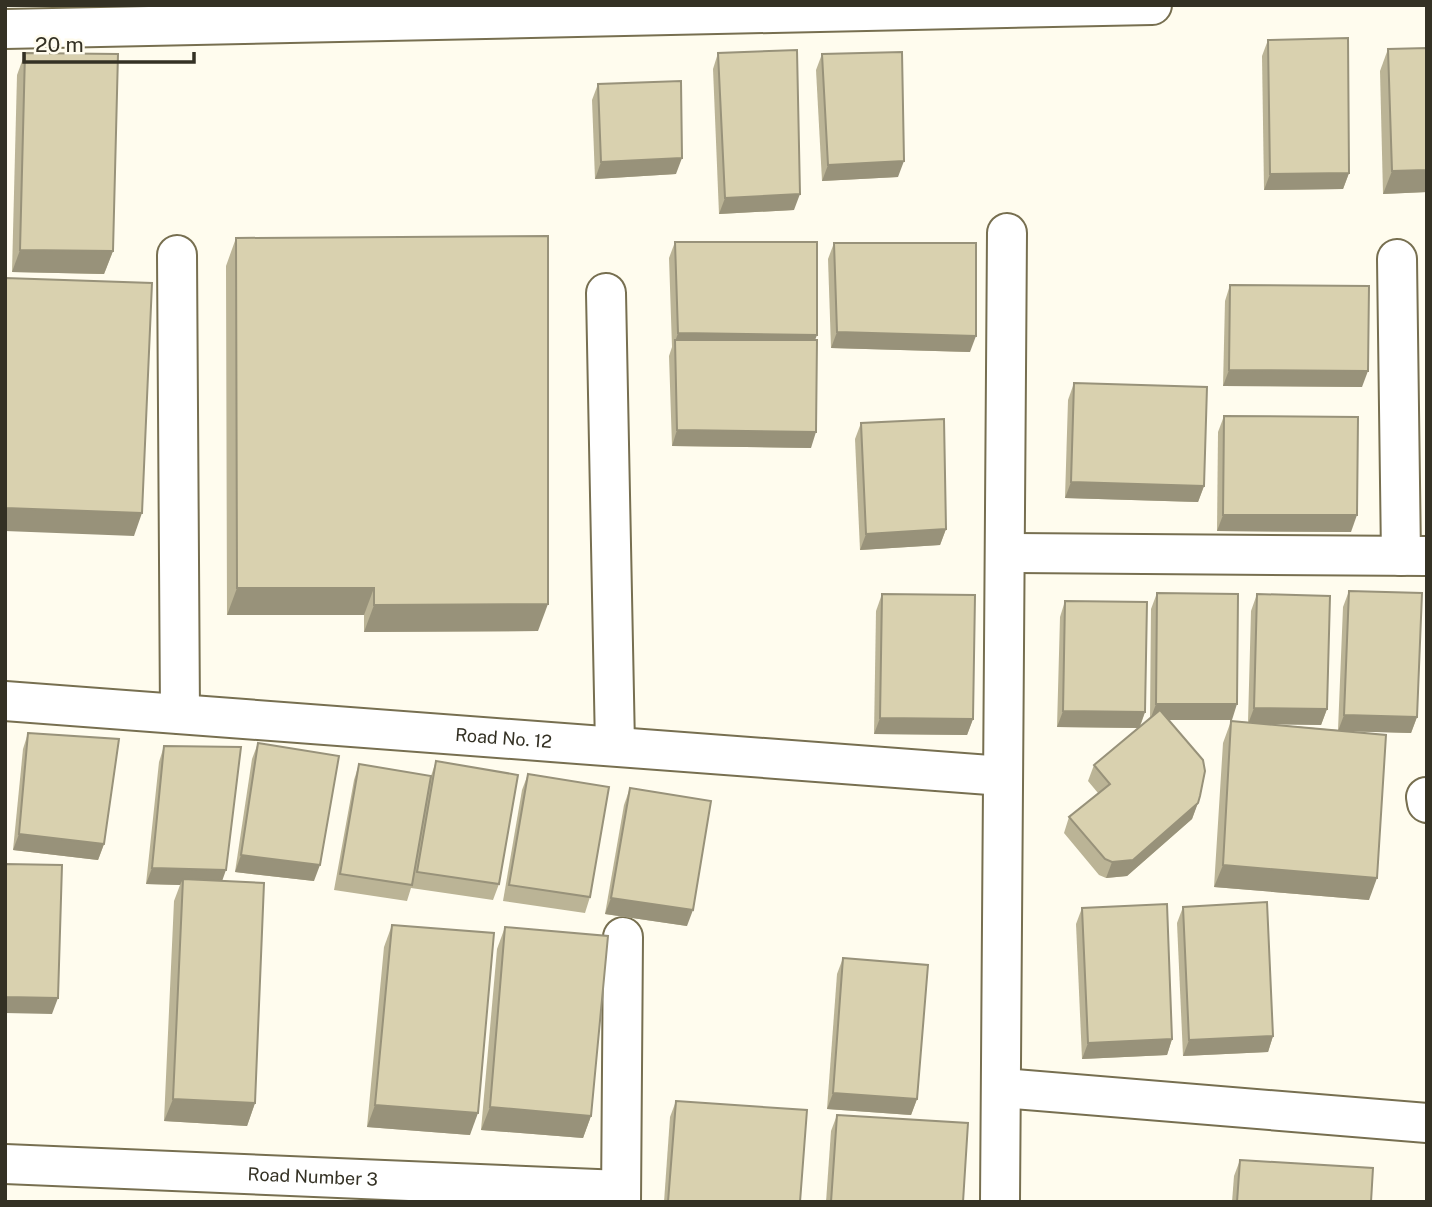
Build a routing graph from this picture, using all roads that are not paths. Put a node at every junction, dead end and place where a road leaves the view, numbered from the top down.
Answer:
1 (1152, 5) edge
2 (25, 21) edge
3 (1007, 233) dead end
4 (177, 255) dead end
5 (1397, 259) dead end
6 (606, 293) dead end
7 (1005, 553) junction
8 (1414, 556) edge
9 (5, 701) edge
10 (180, 714) junction
11 (615, 746) junction
12 (1003, 776) junction
13 (1426, 797) edge
14 (1427, 803) edge
15 (623, 936) dead end
16 (1002, 1088) junction
17 (1427, 1123) edge
18 (5, 1164) edge
19 (621, 1196) edge
20 (1000, 1202) edge

1 - 2 street
3 - 7 street
4 - 10 street
5 - 8 street
6 - 11 street
7 - 8 street
7 - 12 street
9 - 10 street, Road No. 12
10 - 11 street, Road No. 12
11 - 12 street, Road No. 12
12 - 16 street
13 - 14 street
15 - 19 street
16 - 17 street
16 - 20 street
18 - 19 street, Road Number 3

